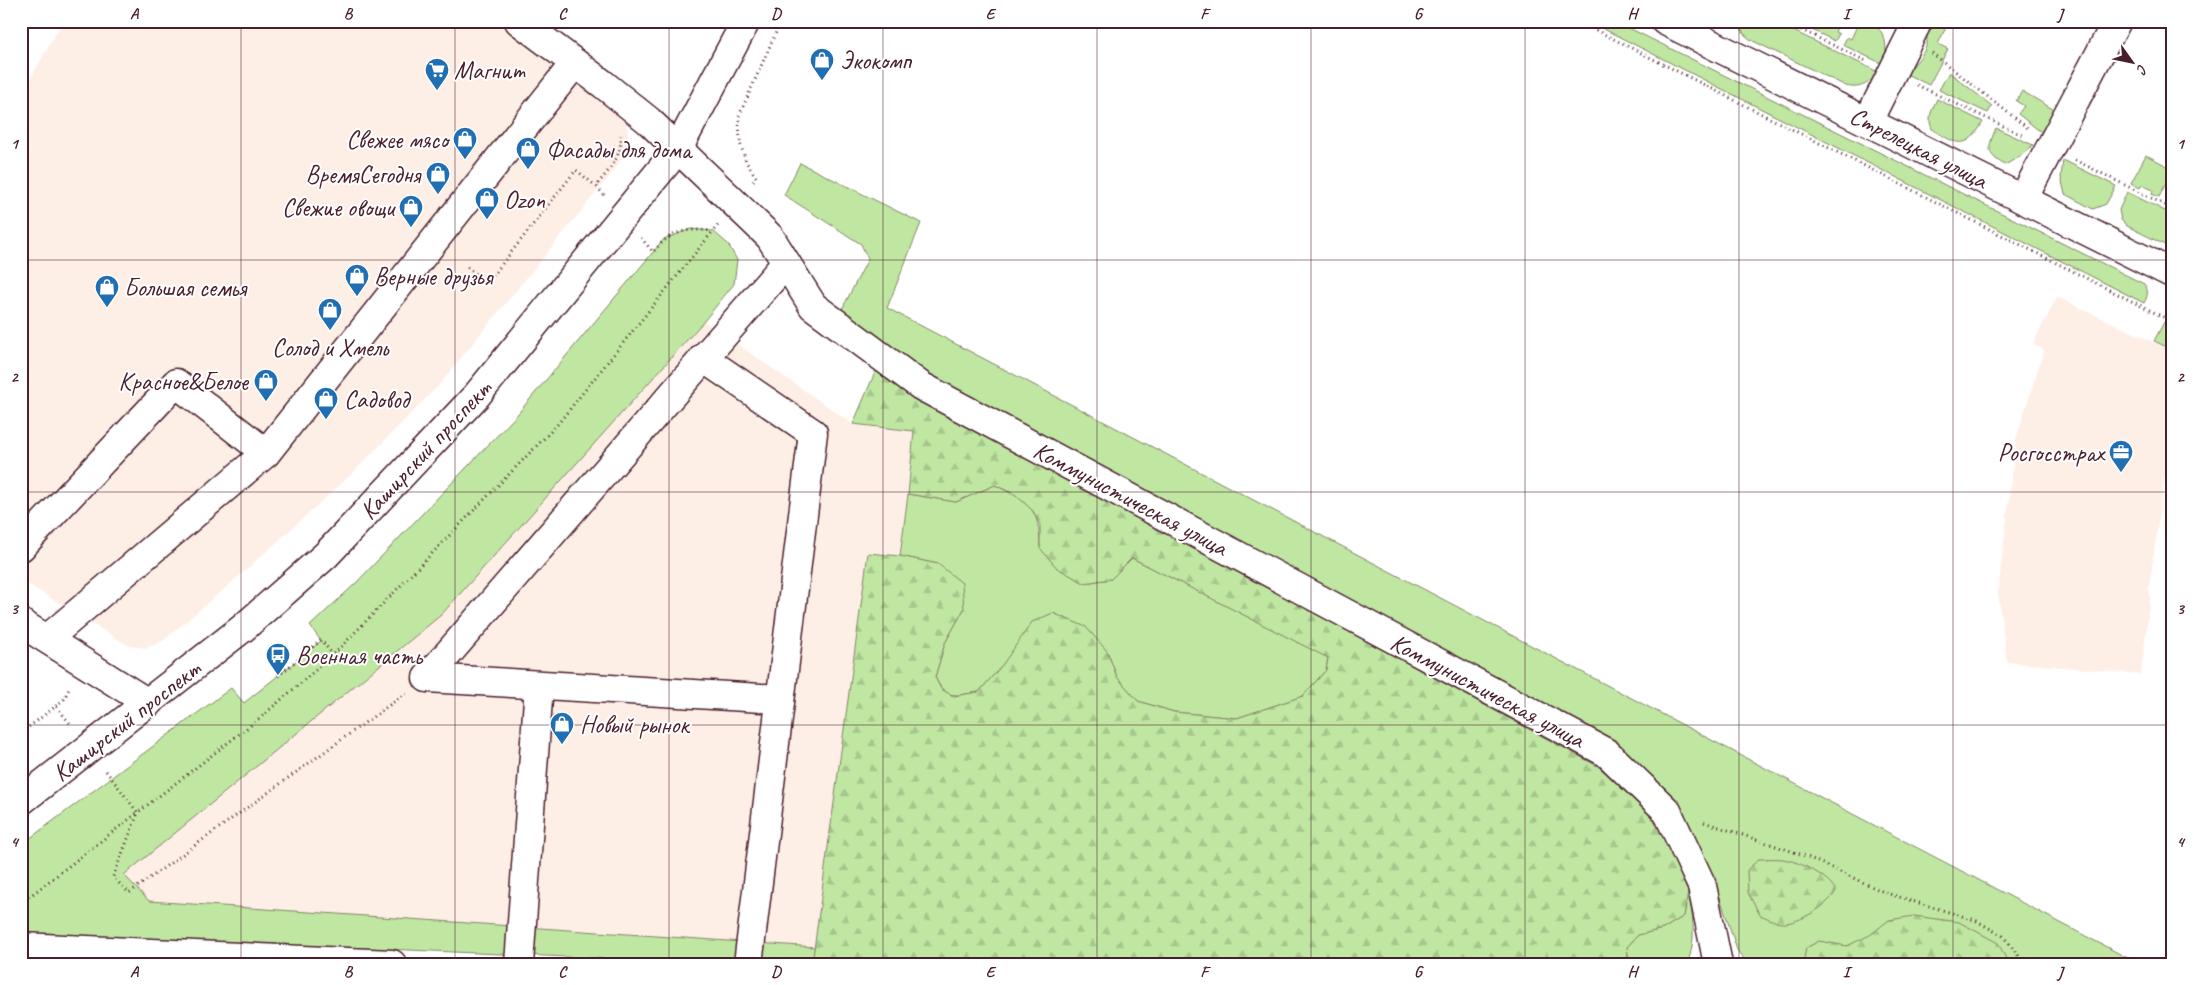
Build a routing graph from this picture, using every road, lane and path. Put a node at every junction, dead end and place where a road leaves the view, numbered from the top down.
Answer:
1 (518, 21) edge
2 (746, 21) edge
3 (781, 21) edge
4 (1578, 21) edge
5 (1666, 21) edge
6 (1784, 21) edge
7 (1918, 21) edge
8 (2117, 21) edge
9 (1942, 61) dead end
10 (575, 63) junction
11 (1872, 63) dead end
12 (1913, 83) dead end
13 (1868, 121) junction
14 (2032, 131) dead end
15 (2029, 138) dead end
16 (678, 149) junction
17 (2073, 159) dead end
18 (596, 186) dead end
19 (2023, 199) junction
20 (736, 203) junction
21 (2173, 209) edge
22 (786, 262) junction
23 (467, 267) dead end
24 (2173, 274) edge
25 (2173, 322) edge
26 (703, 358) junction
27 (266, 453) junction
28 (21, 547) edge
29 (21, 623) edge
30 (47, 639) junction
31 (333, 654) junction
32 (278, 676) dead end
33 (427, 678) junction
34 (539, 685) junction
35 (780, 699) junction
36 (148, 703) junction
37 (21, 801) edge
38 (1667, 811) junction
39 (138, 813) junction
40 (21, 903) edge
41 (21, 948) edge
42 (392, 964) edge
43 (519, 964) edge
44 (748, 964) edge
45 (1718, 964) edge
46 (2020, 964) edge

1 - 10 street, Коммунистическая улица
2 - 16 street, Каширский проспект
3 - 20 path
4 - 25 path
5 - 13 street, Стрелецкая улица
6 - 11 path
7 - 13 street
8 - 19 street
9 - 14 path
10 - 16 street, Коммунистическая улица
10 - 27 street
12 - 15 path
13 - 19 street, Стрелецкая улица
16 - 20 street, Коммунистическая улица
16 - 36 street, Каширский проспект
17 - 21 path
18 - 23 path
19 - 24 street, Стрелецкая улица
20 - 22 street, Коммунистическая улица
20 - 31 path
22 - 26 street
22 - 38 street, Коммунистическая улица
26 - 33 street
26 - 35 street
27 - 28 street
27 - 30 street
29 - 30 street
30 - 36 street
31 - 32 path
31 - 39 path
33 - 34 street
33 - 39 path
34 - 35 street
34 - 43 street
35 - 44 street
36 - 37 street, Каширский проспект
38 - 45 street, Коммунистическая улица
38 - 46 path
39 - 40 path
41 - 42 street

